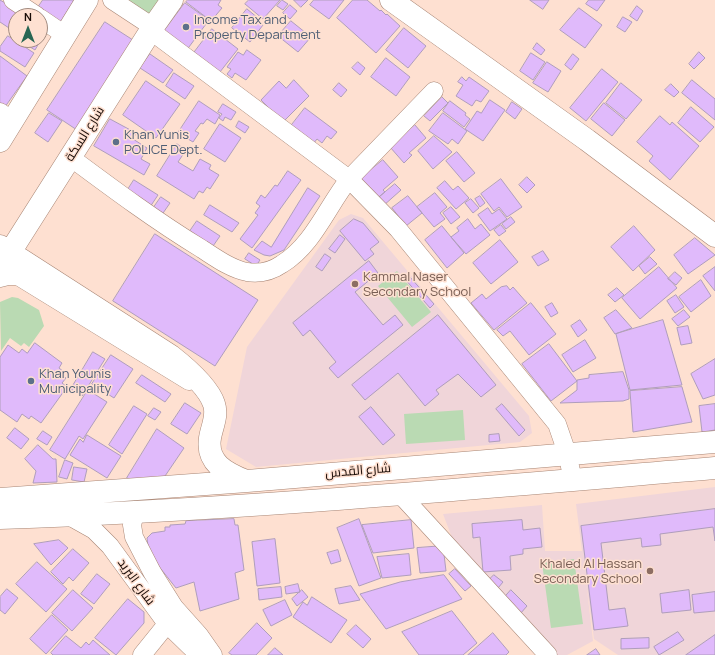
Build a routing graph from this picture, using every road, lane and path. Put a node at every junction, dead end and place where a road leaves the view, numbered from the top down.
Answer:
1 (13, 0) edge
2 (87, 0) edge
3 (112, 0) edge
4 (172, 0) edge
5 (391, 0) edge
6 (408, 0) edge
7 (25, 8) edge
8 (48, 23) edge
9 (152, 29) junction
10 (65, 35) junction
11 (434, 91) dead end
12 (6, 117) edge
13 (0, 141) edge
14 (70, 157) junction
15 (349, 179) junction
16 (715, 224) edge
17 (715, 236) edge
18 (3, 255) edge
19 (0, 278) edge
20 (206, 391) junction
21 (715, 442) edge
22 (567, 453) junction
23 (715, 468) edge
24 (573, 480) junction
25 (247, 481) junction
26 (400, 494) junction
27 (0, 499) edge
28 (135, 513) junction
29 (69, 516) junction
30 (0, 518) edge
31 (167, 624) junction
32 (142, 655) edge
33 (199, 655) edge
34 (213, 655) edge
35 (548, 655) edge

1 - 7 street
2 - 10 main road
3 - 9 street
4 - 9 main road, شارع السكة
5 - 17 main road
6 - 16 main road
8 - 10 street
9 - 14 main road, شارع السكة
9 - 15 street
10 - 12 main road
11 - 15 street
12 - 13 main road
14 - 15 street
14 - 18 main road, شارع السكة
15 - 22 street
18 - 20 main road
19 - 20 street
20 - 25 main road
21 - 22 main road, شارع القدس
22 - 24 street
22 - 25 main road, شارع القدس
23 - 24 main road, شارع القدس
24 - 26 main road, شارع القدس
25 - 27 main road, شارع القدس
26 - 28 main road, شارع القدس
26 - 35 street
28 - 29 main road, شارع القدس
28 - 34 street, شارع البريد
29 - 30 main road, شارع القدس
29 - 31 street, شارع البريد
31 - 32 street
31 - 33 street, شارع البريد

